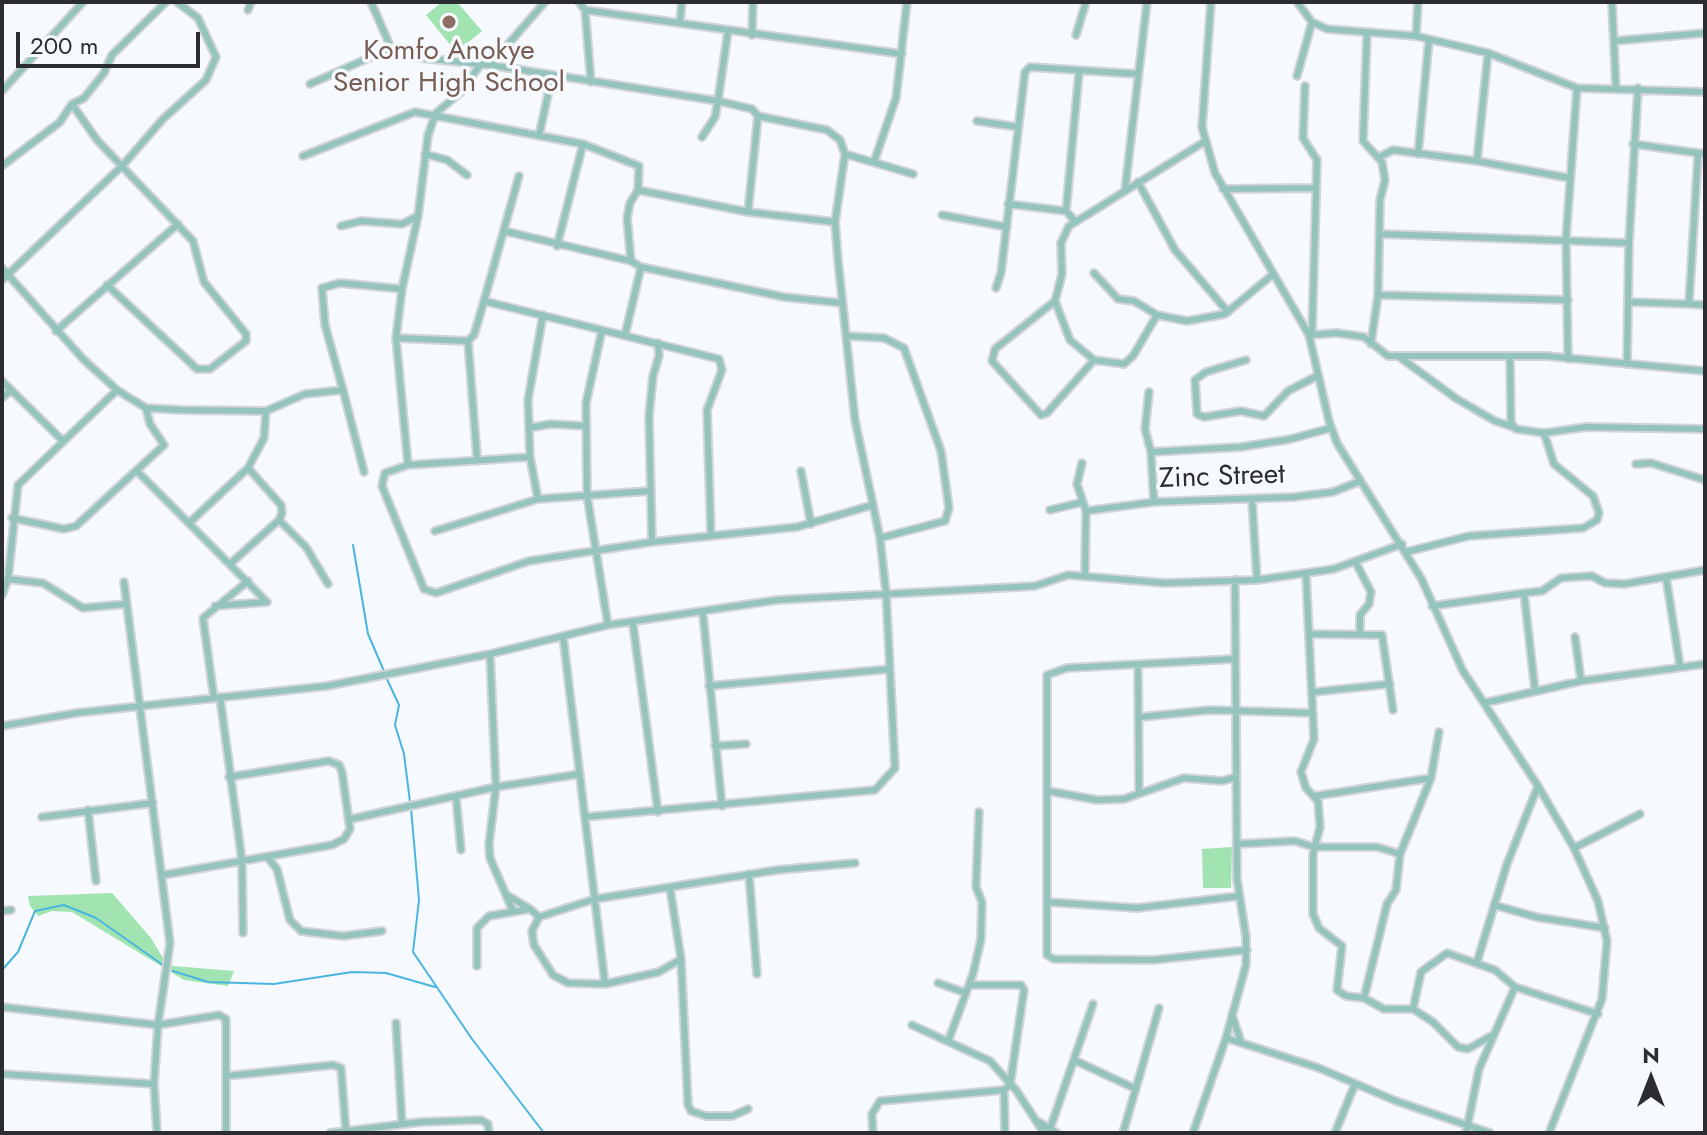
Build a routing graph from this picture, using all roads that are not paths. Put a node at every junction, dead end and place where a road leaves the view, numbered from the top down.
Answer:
1 (83, 2) edge
2 (166, 2) edge
3 (177, 2) edge
4 (251, 2) edge
5 (371, 2) edge
6 (545, 2) edge
7 (579, 2) edge
8 (682, 2) edge
9 (753, 2) edge
10 (907, 2) edge
11 (1086, 2) edge
12 (1147, 2) edge
13 (1211, 2) edge
14 (1297, 2) edge
15 (1418, 2) edge
16 (1612, 2) edge
17 (248, 10) dead end
18 (585, 10) junction
19 (680, 21) junction
20 (1312, 22) junction
21 (728, 31) junction
22 (1367, 33) junction
23 (1705, 33) edge
24 (752, 35) junction
25 (1076, 35) dead end
26 (1416, 36) junction
27 (1429, 39) junction
28 (1614, 41) junction
29 (391, 48) junction
30 (1488, 53) junction
31 (902, 54) junction
32 (480, 65) junction
33 (490, 65) junction
34 (1079, 72) junction
35 (1138, 74) junction
36 (552, 76) junction
37 (1297, 76) dead end
38 (591, 82) junction
39 (310, 84) dead end
40 (1305, 86) dead end
41 (1577, 88) junction
42 (1616, 88) junction
43 (1638, 88) junction
44 (2, 91) edge
45 (1705, 92) edge
46 (718, 101) junction
47 (72, 104) junction
48 (436, 113) junction
49 (758, 116) junction
50 (977, 121) dead end
51 (1018, 127) junction
52 (539, 136) junction
53 (702, 137) dead end
54 (1204, 142) junction
55 (583, 144) junction
56 (1633, 144) junction
57 (425, 154) junction
58 (845, 154) junction
59 (1418, 154) junction
60 (1701, 154) edge
61 (303, 156) dead end
62 (1379, 157) junction
63 (1477, 161) junction
64 (874, 162) junction
65 (3, 163) edge
66 (123, 165) junction
67 (913, 174) dead end
68 (467, 175) dead end
69 (519, 176) dead end
70 (1569, 178) junction
71 (1138, 182) junction
72 (1316, 188) junction
73 (1223, 189) junction
74 (638, 190) junction
75 (1125, 190) junction
76 (1008, 204) junction
77 (1066, 211) junction
78 (748, 212) junction
79 (942, 215) dead end
80 (418, 216) junction
81 (1075, 221) junction
82 (835, 222) junction
83 (178, 224) junction
84 (341, 226) dead end
85 (1007, 227) junction
86 (504, 231) junction
87 (1381, 234) junction
88 (1566, 238) junction
89 (1629, 243) junction
90 (557, 246) junction
91 (631, 261) junction
92 (641, 267) junction
93 (2, 268) edge
94 (1094, 273) dead end
95 (1272, 275) junction
96 (5, 277) edge
97 (107, 285) junction
98 (996, 288) dead end
99 (402, 289) junction
100 (1378, 295) junction
101 (1568, 300) junction
102 (484, 301) junction
103 (1055, 301) junction
104 (1629, 302) junction
105 (842, 303) junction
106 (1689, 304) junction
107 (1705, 305) edge
108 (1228, 312) junction
109 (543, 315) junction
110 (1157, 315) junction
111 (602, 330) junction
112 (56, 331) junction
113 (625, 335) junction
114 (1310, 335) junction
115 (847, 336) junction
116 (396, 338) junction
117 (468, 341) junction
118 (658, 343) junction
119 (1371, 344) junction
120 (1398, 356) junction
121 (1510, 357) junction
122 (1568, 359) junction
123 (1094, 360) junction
124 (1246, 360) dead end
125 (1627, 364) junction
126 (1705, 371) edge
127 (1317, 376) junction
128 (2, 381) edge
129 (11, 390) junction
130 (117, 390) junction
131 (343, 390) junction
132 (1149, 392) dead end
133 (2, 398) edge
134 (146, 408) junction
135 (266, 411) junction
136 (586, 426) junction
137 (1513, 427) junction
138 (529, 428) junction
139 (1331, 428) junction
140 (1705, 429) edge
141 (1544, 433) junction
142 (63, 441) junction
143 (1151, 452) junction
144 (530, 457) junction
145 (477, 458) junction
146 (1082, 463) dead end
147 (1636, 464) dead end
148 (408, 465) junction
149 (248, 468) junction
150 (801, 471) dead end
151 (138, 472) junction
152 (364, 472) dead end
153 (1705, 480) edge
154 (1358, 482) junction
155 (649, 491) junction
156 (587, 495) junction
157 (538, 499) junction
158 (1252, 499) junction
159 (1083, 502) junction
160 (1154, 502) junction
161 (873, 505) junction
162 (1050, 510) dead end
163 (1086, 511) junction
164 (12, 518) junction
165 (279, 520) junction
166 (189, 523) junction
167 (811, 524) junction
168 (435, 531) dead end
169 (711, 535) junction
170 (880, 538) junction
171 (652, 542) junction
172 (1402, 544) junction
173 (599, 552) junction
174 (1406, 552) junction
175 (1356, 563) junction
176 (230, 564) junction
177 (1705, 570) edge
178 (1306, 575) junction
179 (1085, 576) junction
180 (1666, 577) junction
181 (8, 579) junction
182 (1235, 580) junction
183 (1257, 580) junction
184 (248, 581) junction
185 (124, 582) dead end
186 (328, 584) dead end
187 (886, 592) junction
188 (1524, 593) junction
189 (2, 595) edge
190 (126, 604) junction
191 (215, 606) junction
192 (1432, 606) junction
193 (703, 614) junction
194 (633, 624) junction
195 (608, 625) junction
196 (1309, 634) junction
197 (1360, 634) junction
198 (563, 636) junction
199 (1575, 637) dead end
200 (490, 654) junction
201 (1234, 659) junction
202 (1705, 664) edge
203 (1138, 665) junction
204 (1680, 666) junction
205 (890, 669) junction
206 (1581, 681) junction
207 (1390, 684) junction
208 (709, 686) junction
209 (1535, 690) junction
210 (1314, 692) junction
211 (217, 698) junction
212 (1484, 703) junction
213 (139, 708) junction
214 (1233, 710) junction
215 (1393, 710) dead end
216 (1312, 713) junction
217 (1141, 717) junction
218 (2, 726) edge
219 (1439, 732) dead end
220 (746, 744) dead end
221 (715, 746) junction
222 (580, 774) junction
223 (229, 777) junction
224 (1236, 777) junction
225 (1431, 778) junction
226 (1538, 786) junction
227 (496, 787) junction
228 (1048, 791) junction
229 (1139, 792) junction
230 (1315, 796) junction
231 (456, 797) junction
232 (153, 803) junction
233 (722, 806) junction
234 (88, 810) junction
235 (658, 812) junction
236 (979, 812) dead end
237 (1640, 814) dead end
238 (42, 817) dead end
239 (585, 817) junction
240 (351, 819) junction
241 (1238, 844) junction
242 (1314, 847) junction
243 (1574, 848) junction
244 (461, 850) dead end
245 (1400, 854) junction
246 (268, 858) junction
247 (242, 861) junction
248 (855, 863) dead end
249 (749, 874) junction
250 (163, 875) junction
251 (96, 881) dead end
252 (670, 888) junction
253 (507, 895) junction
254 (1239, 896) junction
255 (595, 899) junction
256 (1047, 902) junction
257 (1494, 905) junction
258 (530, 909) junction
259 (11, 910) dead end
260 (2, 911) edge
261 (513, 911) junction
262 (539, 917) junction
263 (1605, 928) junction
264 (382, 931) dead end
265 (243, 933) dead end
266 (1247, 950) junction
267 (681, 959) junction
268 (1477, 962) junction
269 (477, 966) dead end
270 (757, 974) dead end
271 (938, 983) dead end
272 (605, 984) junction
273 (969, 985) junction
274 (1515, 987) junction
275 (966, 993) junction
276 (1364, 998) junction
277 (1093, 1004) dead end
278 (2, 1007) edge
279 (1159, 1008) dead end
280 (1413, 1009) junction
281 (1598, 1014) junction
282 (1232, 1015) junction
283 (396, 1023) dead end
284 (158, 1025) junction
285 (912, 1025) dead end
286 (1491, 1036) junction
287 (1226, 1038) junction
288 (949, 1039) junction
289 (1241, 1042) junction
290 (1074, 1060) junction
291 (2, 1074) edge
292 (226, 1076) junction
293 (154, 1084) junction
294 (1355, 1084) junction
295 (1007, 1088) junction
296 (1136, 1089) junction
297 (748, 1109) dead end
298 (402, 1124) junction
299 (1467, 1130) edge
300 (346, 1132) edge
301 (1050, 1132) edge
302 (157, 1133) edge
303 (226, 1133) edge
304 (330, 1133) edge
305 (489, 1133) edge
306 (873, 1133) edge
307 (1005, 1133) edge
308 (1123, 1133) edge
309 (1193, 1133) edge
310 (1335, 1133) edge
311 (1490, 1133) edge
312 (1549, 1133) edge

1 - 44 street
2 - 47 street
3 - 66 street
4 - 17 street
5 - 29 street
6 - 33 street
7 - 18 street
8 - 19 street
9 - 24 street
10 - 31 street
11 - 25 street
12 - 35 street
13 - 54 street
14 - 20 street
15 - 26 street
16 - 28 street
18 - 19 street
18 - 38 street
19 - 21 street
20 - 22 street
20 - 37 street
21 - 24 street
21 - 46 street
22 - 26 street
22 - 62 street
23 - 28 street
24 - 31 street
26 - 27 street
27 - 30 street
27 - 59 street
28 - 42 street
29 - 32 street
29 - 39 street
30 - 41 street
30 - 63 street
31 - 64 street
32 - 33 street
32 - 48 street
33 - 36 street
34 - 35 street
34 - 51 street
34 - 77 street
35 - 75 street
36 - 38 street
36 - 52 street
38 - 46 street
40 - 72 street
41 - 42 street
41 - 70 street
42 - 43 street
43 - 45 street
43 - 56 street
46 - 49 street
46 - 53 street
47 - 65 street
47 - 66 street
48 - 52 street
48 - 57 street
48 - 61 street
49 - 58 street
49 - 78 street
50 - 51 street
51 - 76 street
52 - 55 street
54 - 71 street
54 - 73 street
55 - 74 street
55 - 90 street
56 - 60 street
56 - 89 street
57 - 68 street
57 - 80 street
58 - 64 street
58 - 82 street
59 - 62 street
59 - 63 street
60 - 106 street
62 - 87 street
63 - 70 street
64 - 67 street
66 - 83 street
66 - 96 street
69 - 86 street
70 - 88 street
71 - 75 street
71 - 108 street
72 - 73 street
72 - 114 street
73 - 95 street
74 - 78 street
74 - 91 street
75 - 81 street
76 - 77 street
76 - 85 street
77 - 81 street
78 - 82 street
79 - 85 street
80 - 84 street
80 - 99 street
81 - 103 street
82 - 105 street
83 - 97 street
83 - 97 street
85 - 98 street
86 - 90 street
86 - 102 street
87 - 88 street
87 - 100 street
88 - 89 street
88 - 101 street
89 - 104 street
90 - 91 street
91 - 92 street
92 - 105 street
92 - 113 street
93 - 96 street
94 - 110 street
95 - 108 street
95 - 114 street
96 - 112 street
97 - 112 street
99 - 116 street
99 - 131 street
100 - 101 street
100 - 119 street
101 - 122 street
102 - 109 street
102 - 117 street
103 - 123 street
103 - 123 street
104 - 106 street
104 - 125 street
105 - 115 street
106 - 107 street
108 - 110 street
109 - 111 street
109 - 138 street
110 - 123 street
111 - 113 street
111 - 136 street
112 - 130 street
113 - 118 street
114 - 119 street
114 - 127 street
115 - 161 street
115 - 170 street
116 - 117 street
116 - 148 street
117 - 145 street
118 - 155 street
118 - 169 street
119 - 120 street
120 - 121 street
120 - 137 street
121 - 122 street
121 - 137 street
122 - 125 street
124 - 127 street
125 - 126 street
127 - 139 street
128 - 129 street
129 - 133 street
129 - 142 street
130 - 134 street
130 - 142 street
131 - 135 street
131 - 152 street
132 - 143 street
134 - 135 street
134 - 151 street
135 - 149 street
136 - 138 street
136 - 156 street
137 - 141 street
138 - 144 street
139 - 143 street
139 - 154 street
140 - 141 street
141 - 174 street
142 - 164 street
143 - 160 street
144 - 145 street
144 - 157 street
145 - 148 street
146 - 159 street
147 - 153 street
148 - 173 street
149 - 165 street
149 - 166 street
150 - 167 street
151 - 164 street
151 - 166 street
154 - 158 street, Zinc Street
154 - 172 street
155 - 156 street
155 - 171 street
156 - 157 street
156 - 173 street
157 - 168 street
158 - 160 street, Zinc Street
158 - 183 street
159 - 162 street
159 - 163 street
160 - 163 street, Zinc Street
161 - 167 street
161 - 170 street
163 - 179 street
164 - 181 street
165 - 176 street
165 - 186 street
166 - 176 street
167 - 169 street
169 - 171 street
170 - 187 street
171 - 173 street
172 - 174 street
172 - 175 street
173 - 195 street
174 - 192 street
175 - 178 street
175 - 197 street
176 - 184 street
177 - 180 street
178 - 183 street
178 - 196 street
179 - 182 street
179 - 187 street
180 - 188 street
180 - 204 street
181 - 189 street
181 - 190 street
182 - 183 street
182 - 201 street
184 - 191 street
184 - 191 street
185 - 190 street
187 - 193 street
187 - 205 street
188 - 192 street
188 - 209 street
190 - 213 street
191 - 211 street
192 - 212 street
193 - 194 street
193 - 208 street
194 - 195 street
194 - 235 street
195 - 198 street
196 - 197 street
196 - 210 street
197 - 207 street
198 - 200 street
198 - 222 street
199 - 206 street
200 - 211 street
200 - 227 street
201 - 203 street
201 - 214 street
202 - 204 street
203 - 217 street
203 - 228 street
204 - 206 street
205 - 208 street
205 - 233 street
206 - 209 street
207 - 210 street
207 - 215 street
208 - 221 street
209 - 212 street
210 - 216 street
211 - 213 street
211 - 223 street
212 - 226 street
213 - 218 street
213 - 232 street
214 - 216 street
214 - 217 street
214 - 224 street
216 - 230 street
217 - 229 street
219 - 225 street
220 - 221 street
221 - 233 street
222 - 227 street
222 - 239 street
223 - 240 street
223 - 247 street
224 - 229 street
224 - 241 street
225 - 230 street
225 - 245 street
226 - 243 street
226 - 257 street
227 - 231 street
227 - 253 street
228 - 229 street
228 - 256 street
230 - 242 street
231 - 240 street
231 - 244 street
232 - 234 street
232 - 250 street
233 - 235 street
234 - 238 street
234 - 251 street
235 - 239 street
236 - 273 street
237 - 243 street
239 - 255 street
240 - 246 street
241 - 242 street
241 - 254 street
242 - 245 street
242 - 276 street
243 - 263 street
245 - 276 street
246 - 247 street
246 - 264 street
247 - 250 street
247 - 265 street
248 - 249 street
249 - 252 street
249 - 270 street
250 - 284 street
252 - 255 street
252 - 267 street
253 - 258 street
253 - 261 street
254 - 256 street
254 - 266 street
255 - 262 street
255 - 272 street
256 - 266 street
257 - 263 street
257 - 268 street
258 - 261 street
258 - 262 street
259 - 260 street
261 - 269 street
262 - 272 street
263 - 281 street
266 - 282 street
267 - 272 street
267 - 297 street
268 - 274 street
268 - 280 street
271 - 275 street
273 - 275 street
273 - 295 street
274 - 281 street
274 - 286 street
275 - 288 street
276 - 280 street
277 - 290 street
278 - 284 street
279 - 296 street
280 - 286 street
281 - 312 street
282 - 287 street
282 - 289 street
283 - 298 street
284 - 292 street
284 - 293 street
285 - 288 street
286 - 299 street
287 - 289 street
287 - 309 street
288 - 295 street
289 - 294 street
290 - 296 street
290 - 301 street
291 - 293 street
292 - 300 street
292 - 303 street
293 - 302 street
294 - 299 street
294 - 310 street
295 - 301 street
295 - 306 street
295 - 307 street
296 - 308 street
298 - 300 street
298 - 305 street
299 - 311 street
300 - 304 street

